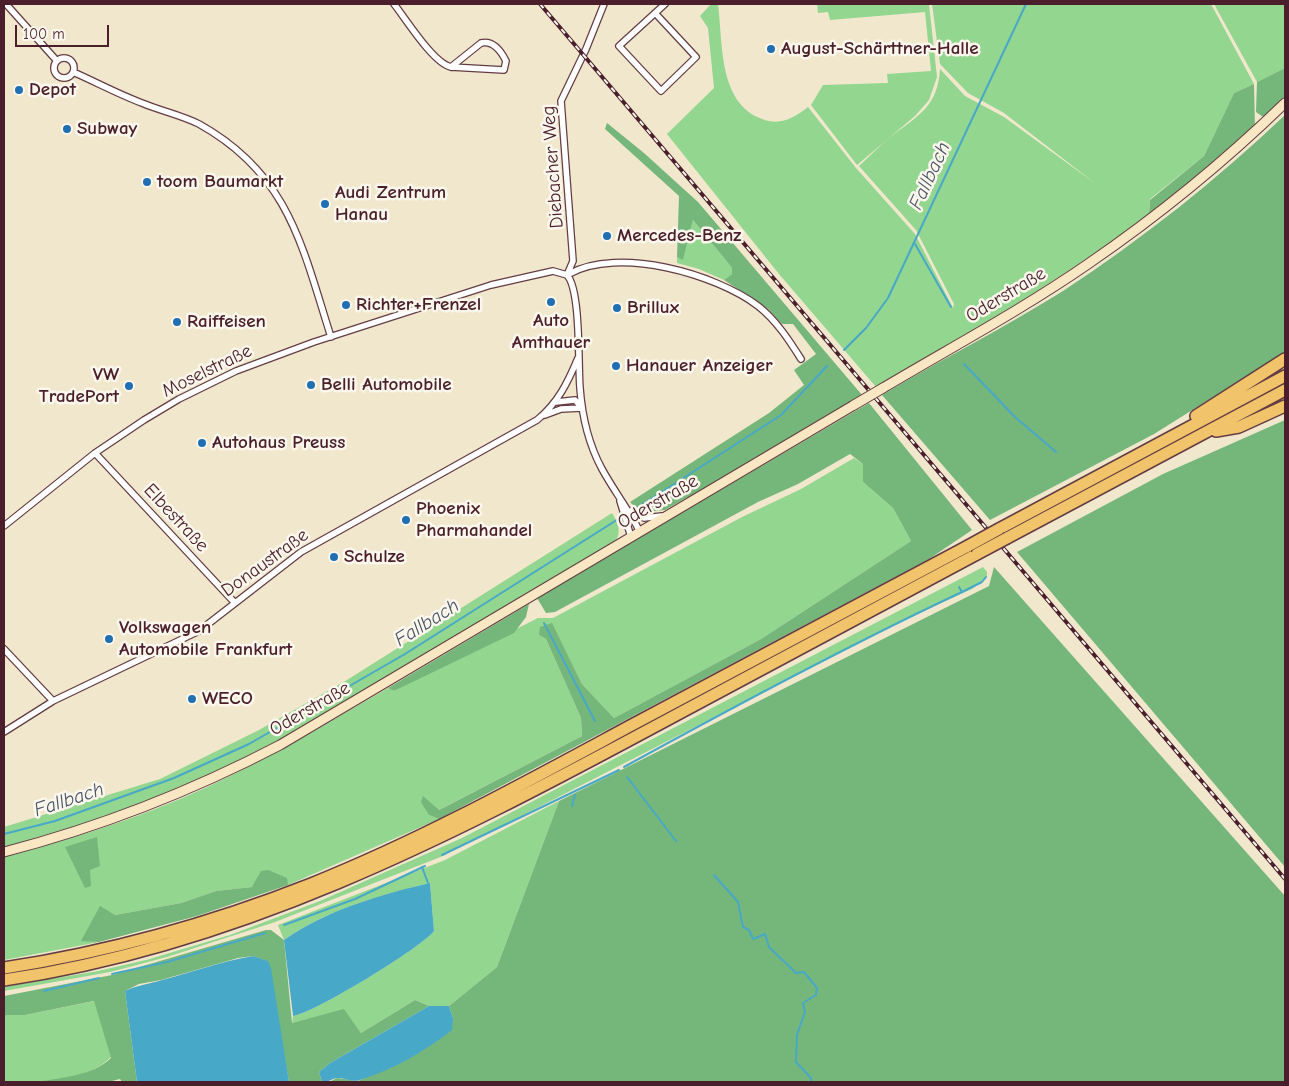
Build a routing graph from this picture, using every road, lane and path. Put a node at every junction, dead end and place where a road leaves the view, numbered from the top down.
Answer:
1 (6, 4) edge
2 (394, 4) edge
3 (604, 4) edge
4 (665, 4) edge
5 (655, 13) junction
6 (57, 61) junction
7 (451, 67) junction
8 (73, 72) junction
9 (1285, 103) edge
10 (567, 275) junction
11 (331, 337) junction
12 (579, 353) junction
13 (801, 359) dead end
14 (1285, 359) edge
15 (1285, 376) edge
16 (1285, 390) edge
17 (556, 402) junction
18 (1285, 406) edge
19 (582, 408) junction
20 (543, 416) junction
21 (1204, 433) junction
22 (1169, 438) junction
23 (95, 453) junction
24 (625, 511) junction
25 (670, 515) junction
26 (634, 516) junction
27 (4, 526) edge
28 (636, 534) junction
29 (235, 603) junction
30 (4, 649) edge
31 (53, 702) junction
32 (4, 732) edge
33 (4, 852) edge
34 (4, 968) edge
35 (4, 980) edge

1 - 6 street
2 - 7 street
3 - 10 street, Diebacher Weg
4 - 5 street
5 - 5 street
6 - 8 street
6 - 8 street
7 - 7 street
8 - 11 street
9 - 25 street, Oderstraße, bridge
10 - 11 street, Moselstraße
10 - 12 street
10 - 13 street, Moselstraße
11 - 23 street, Moselstraße
12 - 17 street, Donaustraße
12 - 19 street
14 - 22 highway
15 - 22 highway
16 - 21 highway
17 - 19 street
17 - 20 street, Donaustraße
18 - 21 highway
19 - 20 street, Donaustraße
19 - 24 street
20 - 29 street, Donaustraße
21 - 35 highway, bridge
22 - 34 highway, bridge
23 - 27 street, Moselstraße
23 - 29 street, Elbestraße
24 - 26 street
24 - 28 street
25 - 26 street
25 - 28 street, Oderstraße
26 - 28 street
28 - 33 street, Oderstraße
29 - 31 street, Donaustraße
30 - 31 street
31 - 32 street, Donaustraße

